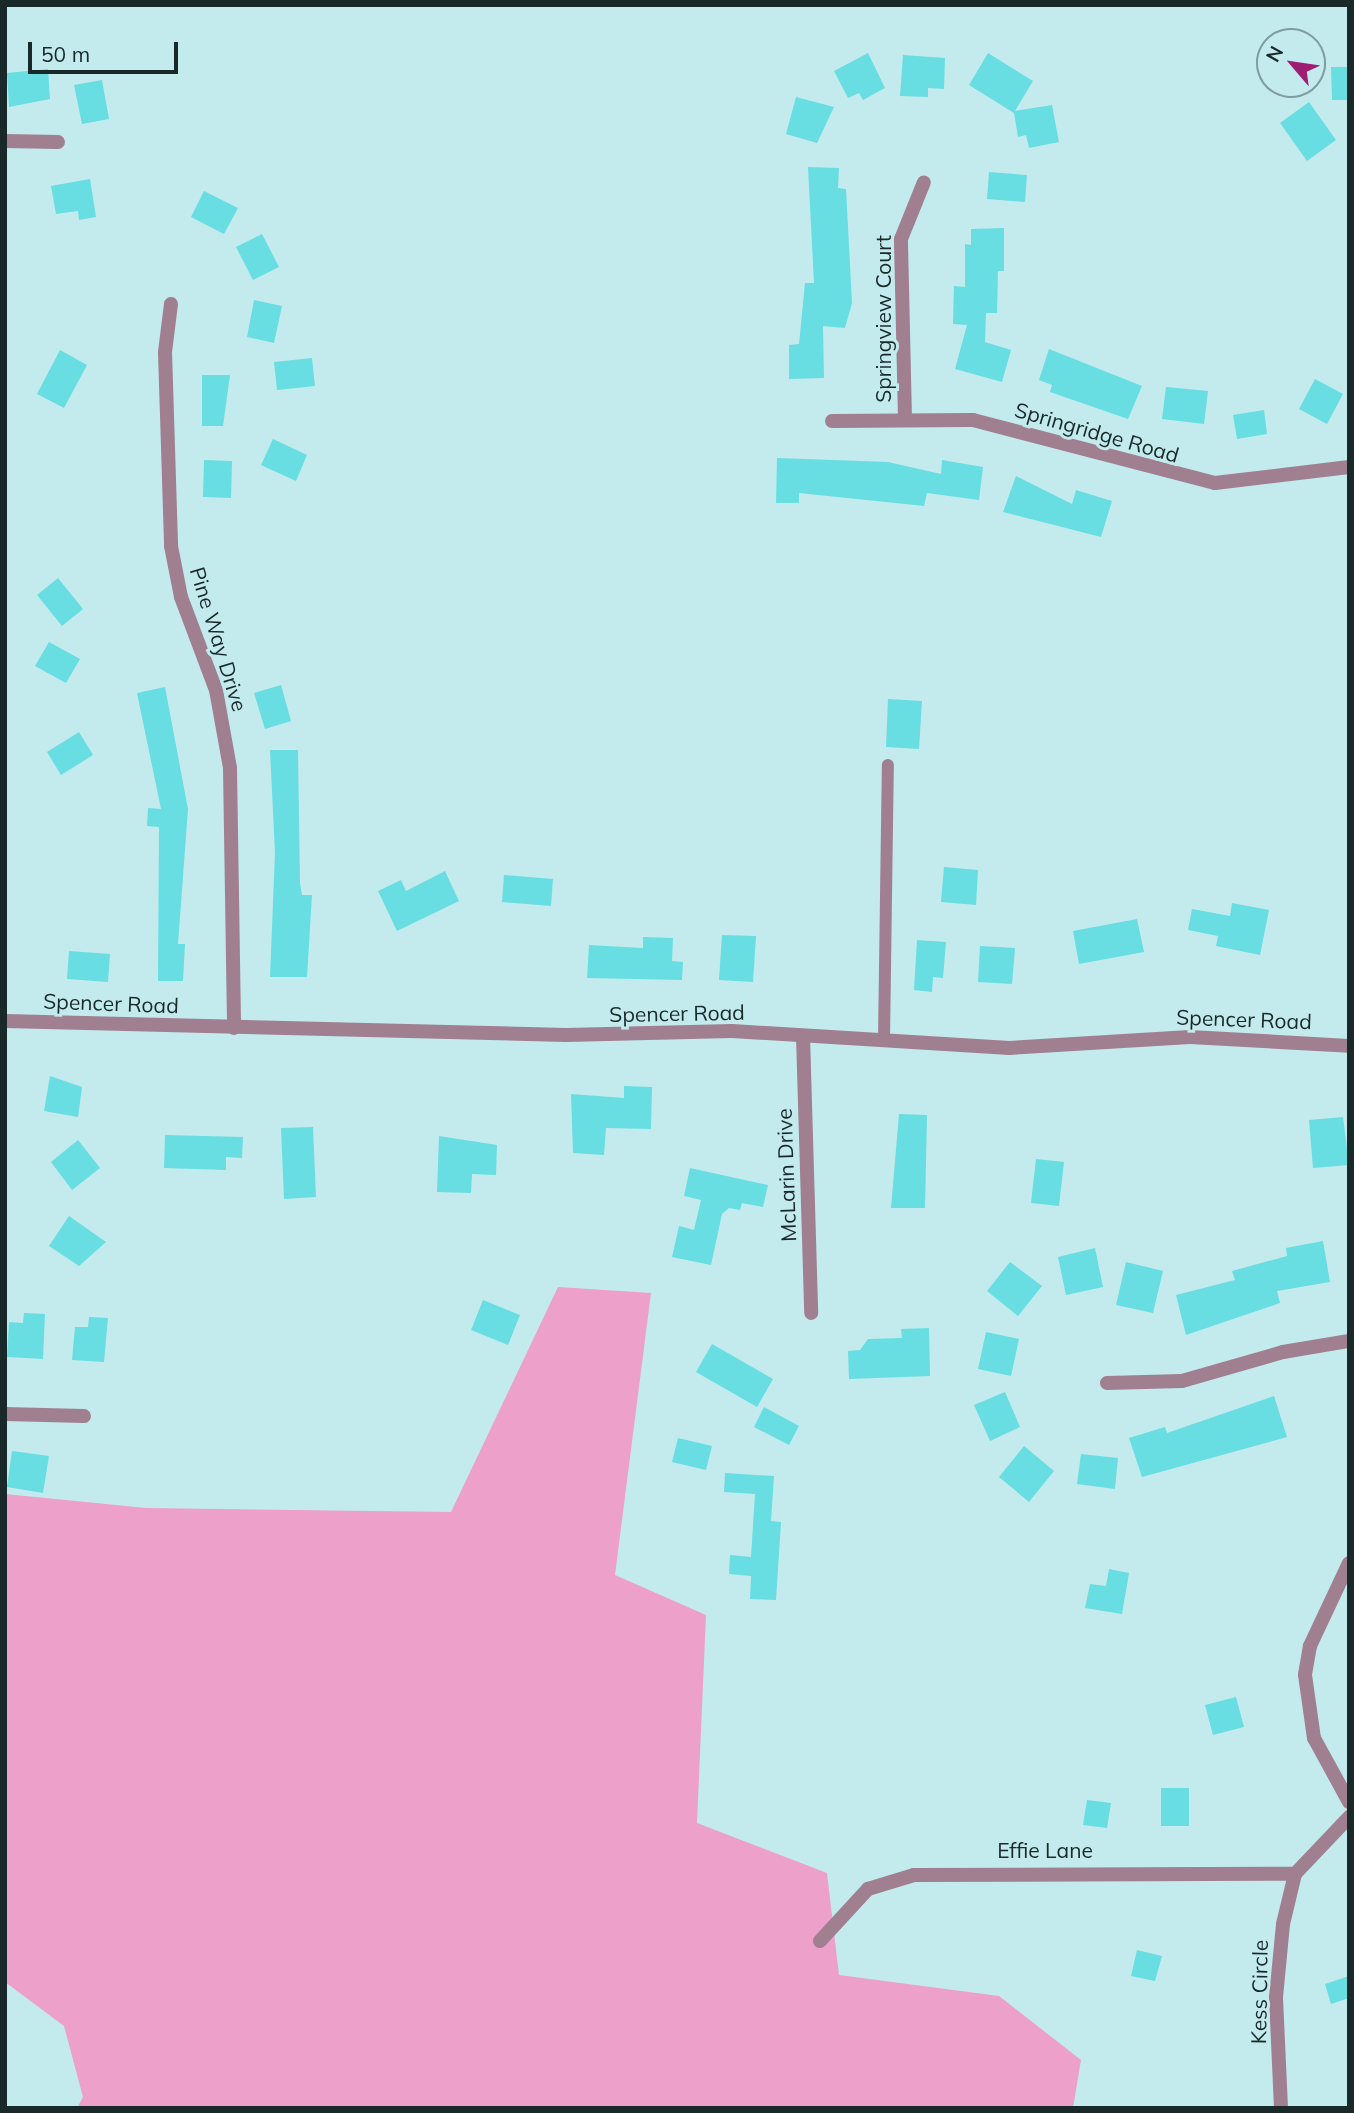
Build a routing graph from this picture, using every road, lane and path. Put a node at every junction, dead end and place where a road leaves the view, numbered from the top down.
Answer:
1 (5, 141) edge
2 (58, 142) dead end
3 (924, 182) dead end
4 (171, 304) dead end
5 (905, 419) junction
6 (832, 421) dead end
7 (1349, 467) edge
8 (888, 765) dead end
9 (5, 1021) edge
10 (234, 1028) junction
11 (803, 1035) junction
12 (884, 1041) junction
13 (1349, 1046) edge
14 (811, 1313) dead end
15 (1349, 1341) edge
16 (1107, 1383) dead end
17 (5, 1414) edge
18 (84, 1416) dead end
19 (1349, 1563) edge
20 (1349, 1802) edge
21 (1349, 1817) edge
22 (1295, 1874) junction
23 (820, 1941) dead end
24 (1281, 2108) edge

1 - 2 street
3 - 5 street, Springview Court
4 - 10 street, Pine Way Drive
5 - 6 street, Springridge Road
5 - 7 street, Springridge Road
8 - 12 lane
9 - 10 street, Spencer Road
10 - 11 street, Spencer Road
11 - 12 street, Spencer Road
11 - 14 street, McLarin Drive
12 - 13 street, Spencer Road
15 - 16 street
17 - 18 street
19 - 20 street
21 - 22 street
22 - 23 street, Effie Lane
22 - 24 street, Kess Circle

